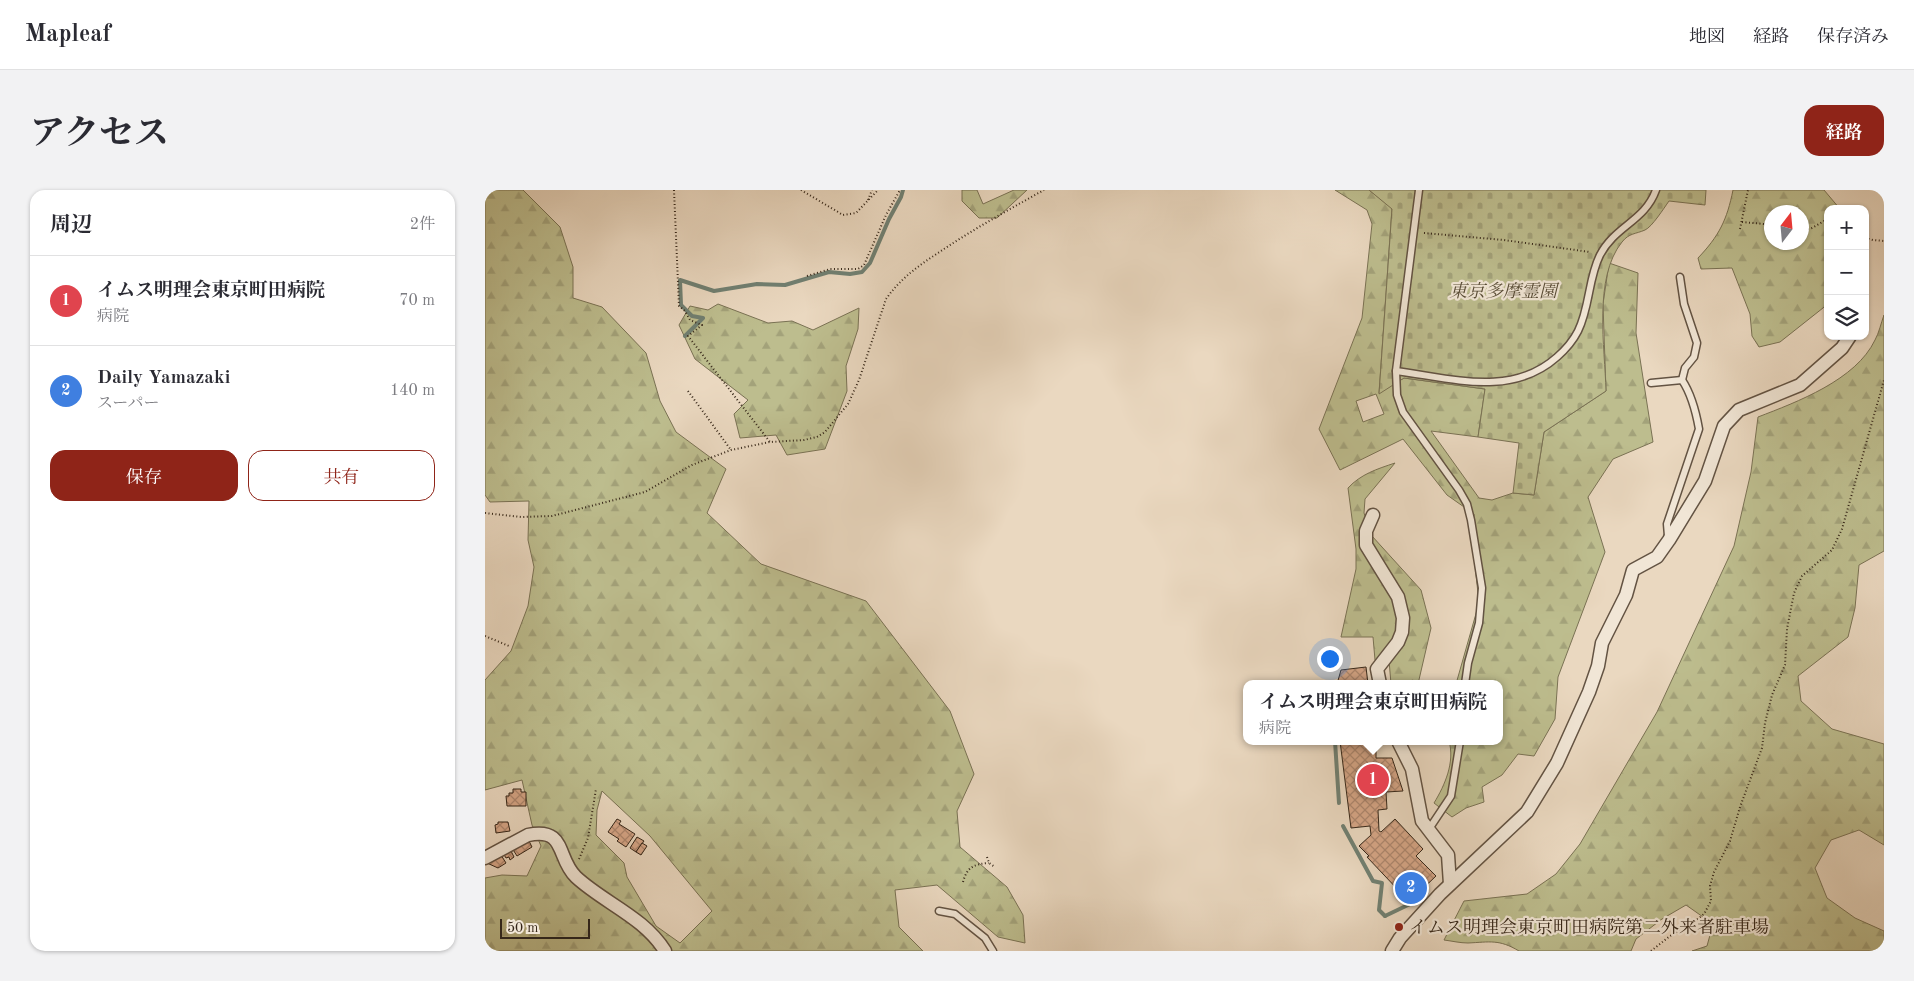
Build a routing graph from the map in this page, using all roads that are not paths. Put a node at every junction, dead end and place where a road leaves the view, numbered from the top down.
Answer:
1 (1419, 190) edge
2 (1656, 190) edge
3 (1680, 277) dead end
4 (1847, 340) edge
5 (1396, 371) junction
6 (1682, 380) junction
7 (1651, 383) dead end
8 (1373, 515) dead end
9 (1669, 540) junction
10 (1379, 680) edge
11 (1466, 680) edge
12 (1400, 745) edge
13 (1459, 745) edge
14 (1429, 829) junction
15 (485, 858) edge
16 (1450, 884) junction
17 (939, 912) dead end
18 (665, 951) edge
19 (993, 951) edge
20 (1392, 951) edge

1 - 5 lane
2 - 5 lane
3 - 6 lane
4 - 9 street
5 - 11 lane
6 - 7 lane
6 - 9 lane
8 - 10 street
9 - 16 street
12 - 14 street
13 - 14 lane
14 - 16 street
15 - 18 street
16 - 20 street
17 - 19 lane

